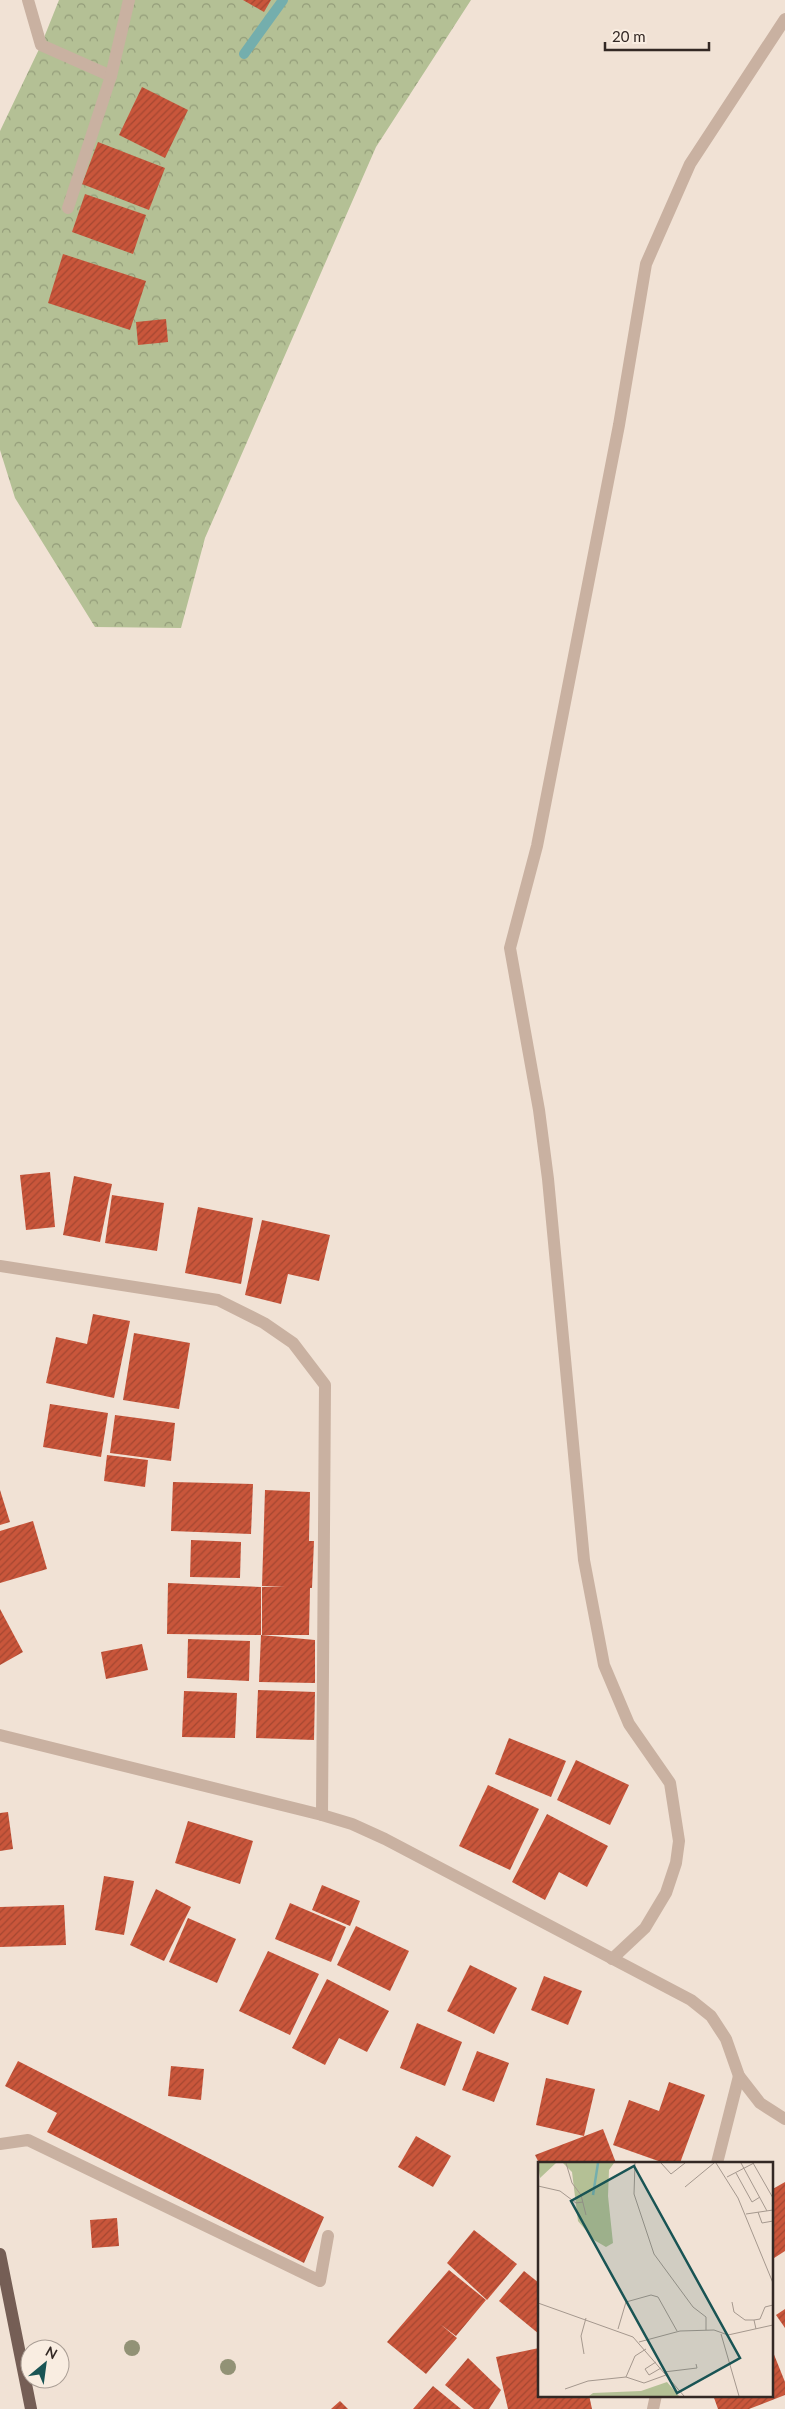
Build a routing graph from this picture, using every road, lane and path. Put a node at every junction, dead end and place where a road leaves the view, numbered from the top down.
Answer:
1 (28, 0) edge
2 (129, 0) edge
3 (785, 19) edge
4 (111, 76) junction
5 (68, 208) dead end
6 (0, 1266) edge
7 (0, 1735) edge
8 (322, 1815) junction
9 (612, 1959) junction
10 (739, 2076) junction
11 (785, 2119) edge
12 (0, 2144) edge
13 (716, 2162) edge
14 (328, 2236) dead end
15 (0, 2254) edge
16 (656, 2396) edge
17 (31, 2409) edge
18 (653, 2409) edge

1 - 4 street
2 - 4 street
3 - 9 street
4 - 5 street
6 - 8 street
7 - 8 street
8 - 9 street
9 - 10 street
10 - 11 street
10 - 13 street
12 - 14 street
15 - 17 main road
16 - 18 street

